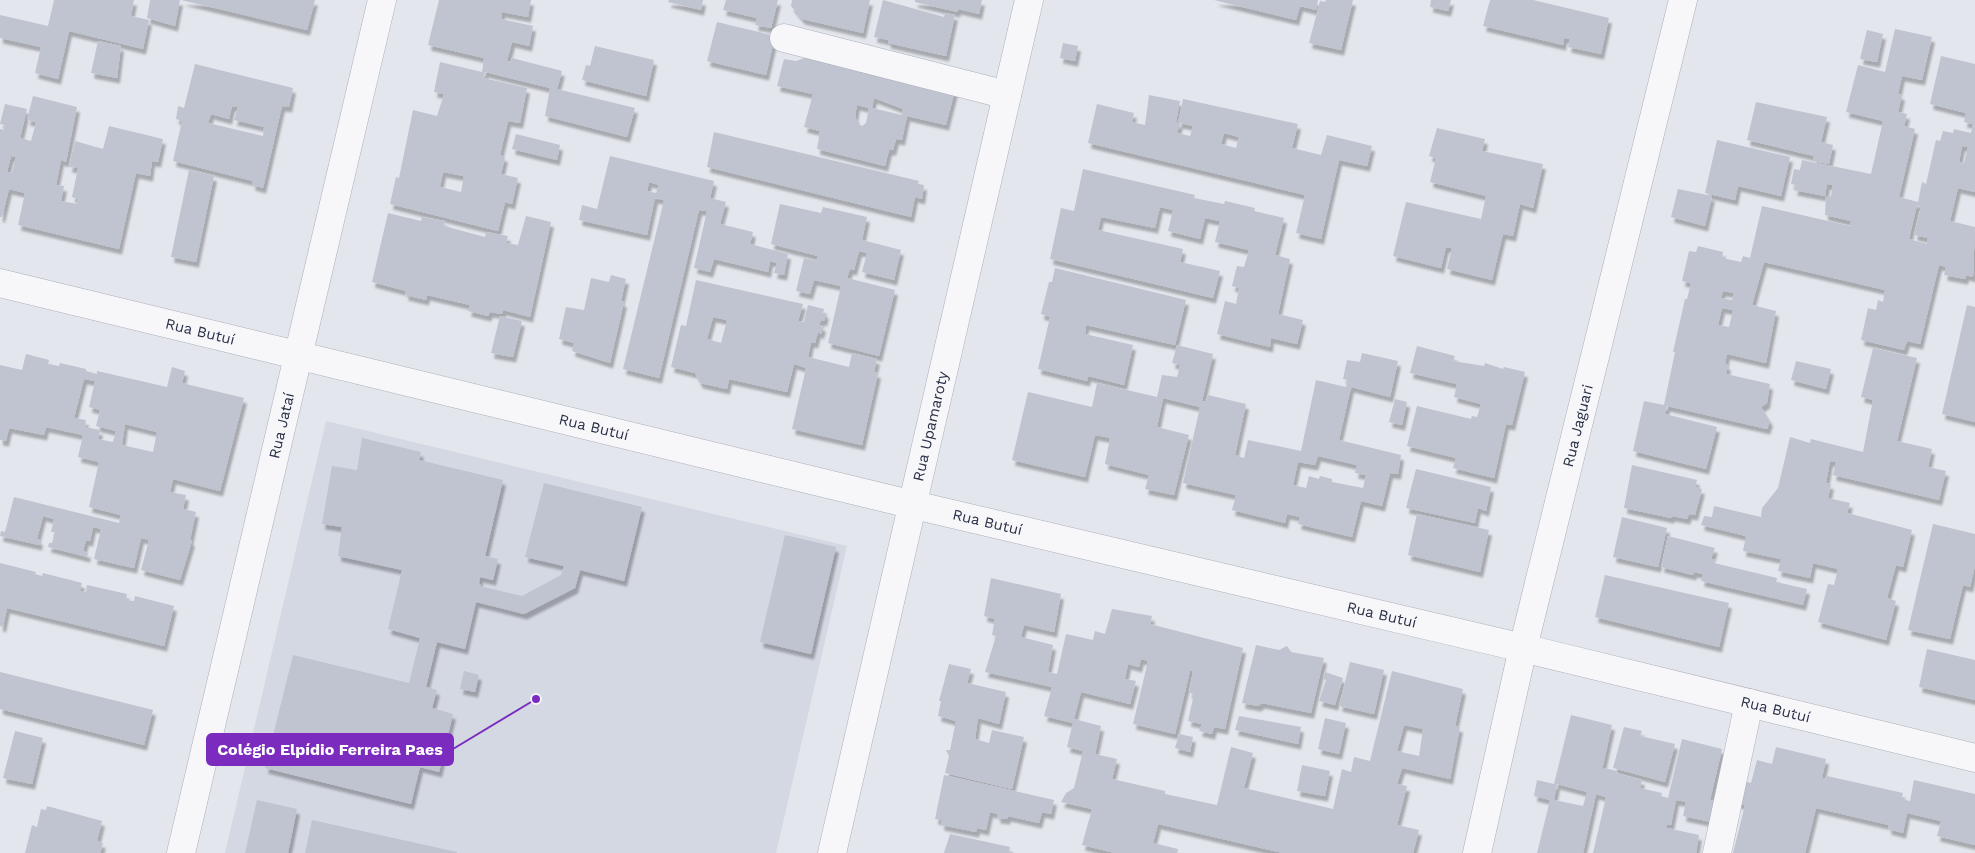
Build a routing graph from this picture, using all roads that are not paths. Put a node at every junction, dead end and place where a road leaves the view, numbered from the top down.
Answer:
1 (382, 0) edge
2 (1030, 0) edge
3 (1683, 0) edge
4 (784, 38) dead end
5 (1008, 95) junction
6 (0, 283) edge
7 (300, 355) junction
8 (914, 505) junction
9 (1523, 648) junction
10 (1749, 703) junction
11 (1975, 758) edge
12 (181, 853) edge
13 (832, 853) edge
14 (1477, 853) edge
15 (1717, 853) edge

1 - 7 street, Rua Jataí
2 - 5 street, Rua Upamaroty
3 - 9 street, Rua Jaguari
4 - 5 street
5 - 8 street, Rua Upamaroty
6 - 7 street, Rua Butuí
7 - 8 street, Rua Butuí
7 - 12 street, Rua Jataí
8 - 9 street, Rua Butuí
8 - 13 street, Rua Upamaroty
9 - 10 street, Rua Butuí
9 - 14 street, Rua Jaguari
10 - 11 street, Rua Butuí
10 - 15 street

